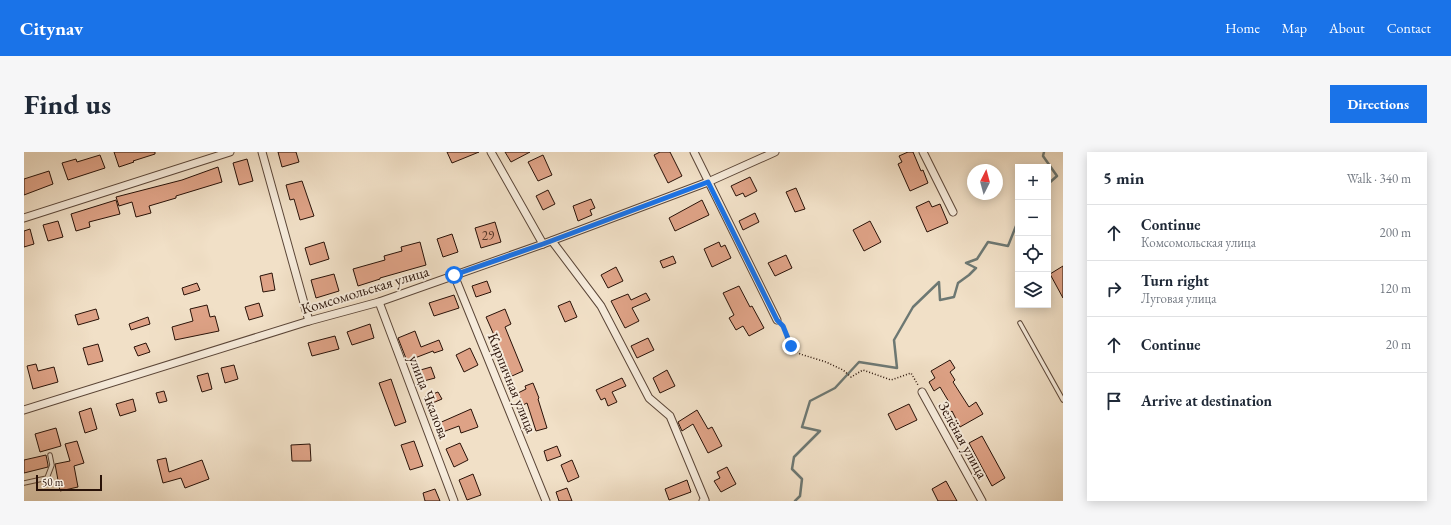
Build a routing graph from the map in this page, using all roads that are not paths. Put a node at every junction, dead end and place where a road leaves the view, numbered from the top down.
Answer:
1 (230, 152) edge
2 (262, 152) edge
3 (491, 152) edge
4 (694, 152) edge
5 (775, 152) edge
6 (923, 152) edge
7 (708, 182) junction
8 (953, 212) dead end
9 (24, 218) edge
10 (552, 241) junction
11 (543, 244) junction
12 (454, 275) junction
13 (379, 302) junction
14 (777, 320) road end
15 (309, 321) junction
16 (1020, 323) dead end
17 (922, 392) road end
18 (1063, 400) edge
19 (24, 410) edge
20 (50, 455) dead end
21 (24, 483) edge
22 (454, 501) edge
23 (546, 501) edge
24 (704, 501) edge
25 (982, 501) edge

1 - 9 street
2 - 15 street
3 - 11 street
4 - 7 street
5 - 7 street, Комсомольская улица
6 - 8 street
7 - 10 street, Комсомольская улица
7 - 14 street
10 - 11 street, Комсомольская улица
10 - 24 street
11 - 12 street, Комсомольская улица
12 - 13 street, Комсомольская улица
12 - 23 street, Кирпичная улица
13 - 15 street, Комсомольская улица
13 - 22 street, улица Чкалова
15 - 19 street, Комсомольская улица
16 - 18 lane
17 - 25 street, Зелёная улица
20 - 21 lane

